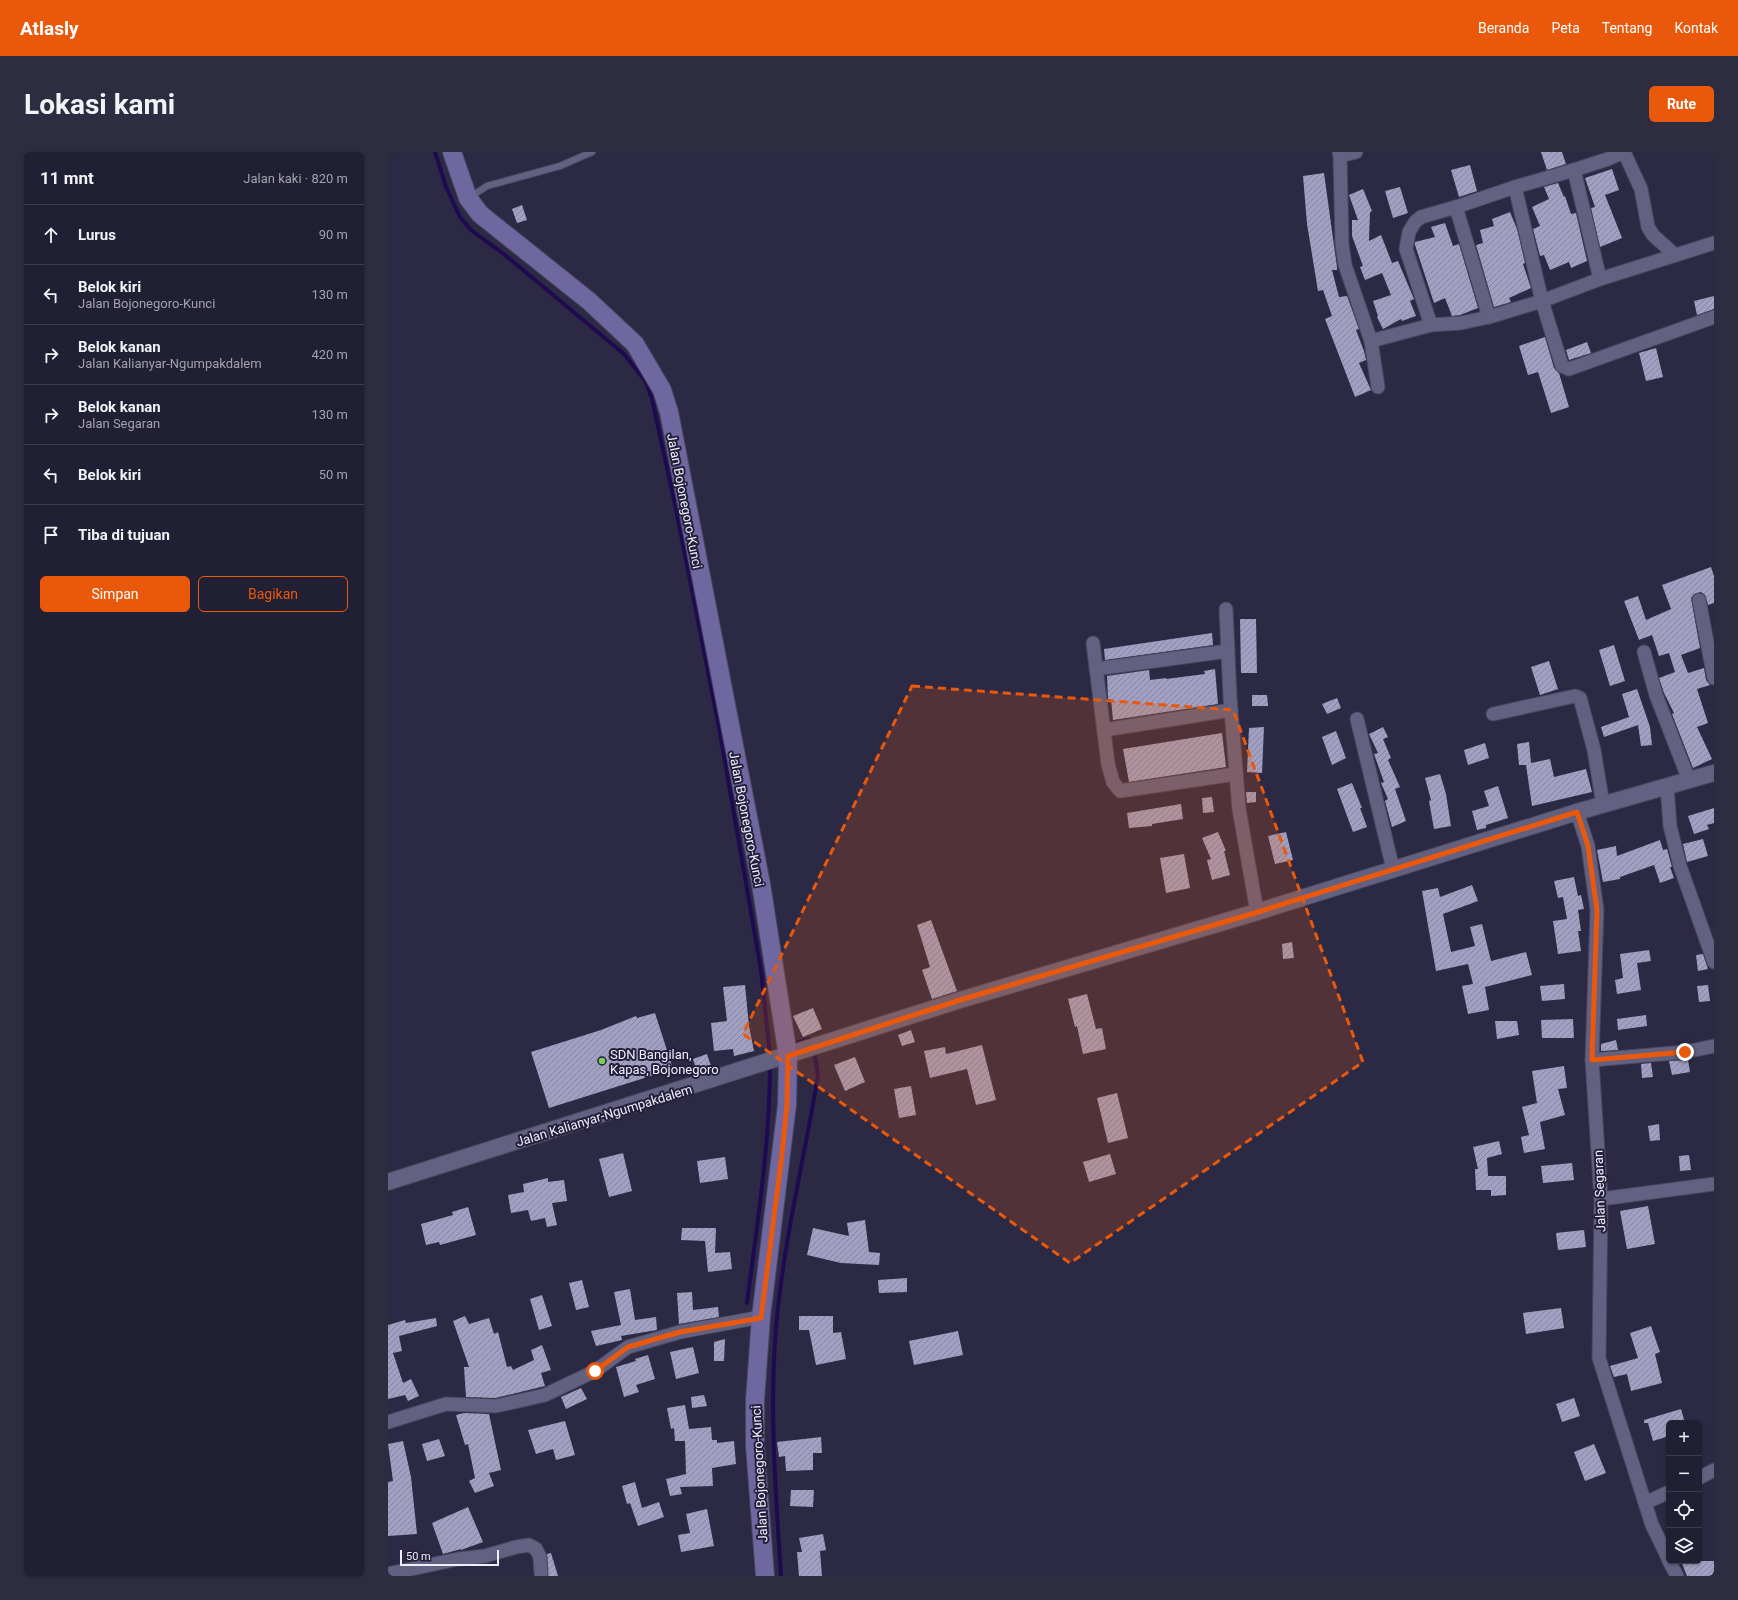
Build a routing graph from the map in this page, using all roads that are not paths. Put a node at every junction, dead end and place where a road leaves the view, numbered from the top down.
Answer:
1 (452, 152) edge
2 (592, 152) edge
3 (1356, 152) edge
4 (1624, 152) edge
5 (1339, 154) edge
6 (1574, 170) junction
7 (1515, 187) junction
8 (468, 198) junction
9 (1456, 207) junction
10 (1714, 243) edge
11 (1675, 255) junction
12 (1600, 279) junction
13 (1542, 301) junction
14 (1489, 317) junction
15 (1714, 317) edge
16 (1431, 325) junction
17 (1371, 342) junction
18 (1378, 387) dead end
19 (1699, 600) dead end
20 (1226, 609) dead end
21 (1093, 643) dead end
22 (1228, 651) junction
23 (1644, 652) dead end
24 (1096, 669) junction
25 (1714, 678) edge
26 (1231, 710) junction
27 (1493, 714) dead end
28 (1357, 720) dead end
29 (1104, 730) junction
30 (1714, 773) edge
31 (1236, 774) junction
32 (1690, 780) junction
33 (1667, 786) junction
34 (1603, 805) junction
35 (1577, 812) junction
36 (1393, 869) junction
37 (1258, 912) junction
38 (1714, 962) edge
39 (1714, 1046) edge
40 (780, 1054) junction
41 (1592, 1060) junction
42 (388, 1182) edge
43 (1714, 1184) edge
44 (1601, 1199) junction
45 (761, 1318) junction
46 (388, 1422) edge
47 (1714, 1470) edge
48 (1702, 1476) edge
49 (1666, 1493) edge
50 (1645, 1503) junction
51 (1666, 1555) edge
52 (1671, 1564) edge
53 (541, 1573) dead end
54 (388, 1574) edge
55 (765, 1576) edge
56 (1677, 1576) edge

1 - 8 main road, Jalan Bojonegoro-Kunci
2 - 8 lane
3 - 5 street
4 - 6 street
4 - 11 street
5 - 17 street
6 - 7 street
6 - 12 street
7 - 9 street
7 - 13 street
8 - 40 main road, Jalan Bojonegoro-Kunci
9 - 14 street
9 - 16 street
10 - 11 street
11 - 12 street
12 - 13 street
13 - 14 street
13 - 15 street
14 - 16 street
16 - 17 street
17 - 18 street
19 - 25 street
20 - 22 street
21 - 24 street
22 - 24 street
22 - 26 street
23 - 32 street
24 - 29 street
26 - 29 street
26 - 31 street
27 - 34 street
28 - 36 street
29 - 31 street
30 - 32 street, Jalan Kalianyar-Ngumpakdalem
31 - 37 street
32 - 33 street, Jalan Kalianyar-Ngumpakdalem
33 - 34 street, Jalan Kalianyar-Ngumpakdalem
33 - 38 street
34 - 35 street, Jalan Kalianyar-Ngumpakdalem
35 - 36 street, Jalan Kalianyar-Ngumpakdalem
35 - 41 street, Jalan Segaran
36 - 37 street, Jalan Kalianyar-Ngumpakdalem
37 - 40 street, Jalan Kalianyar-Ngumpakdalem
39 - 41 street
40 - 42 street, Jalan Kalianyar-Ngumpakdalem
40 - 45 main road, Jalan Bojonegoro-Kunci
41 - 44 street, Jalan Segaran
43 - 44 street
44 - 50 street, Jalan Segaran
45 - 46 street
45 - 55 main road, Jalan Bojonegoro-Kunci
47 - 48 street
49 - 50 street
50 - 51 street, Jalan Segaran
52 - 56 street, Jalan Segaran
53 - 54 street

